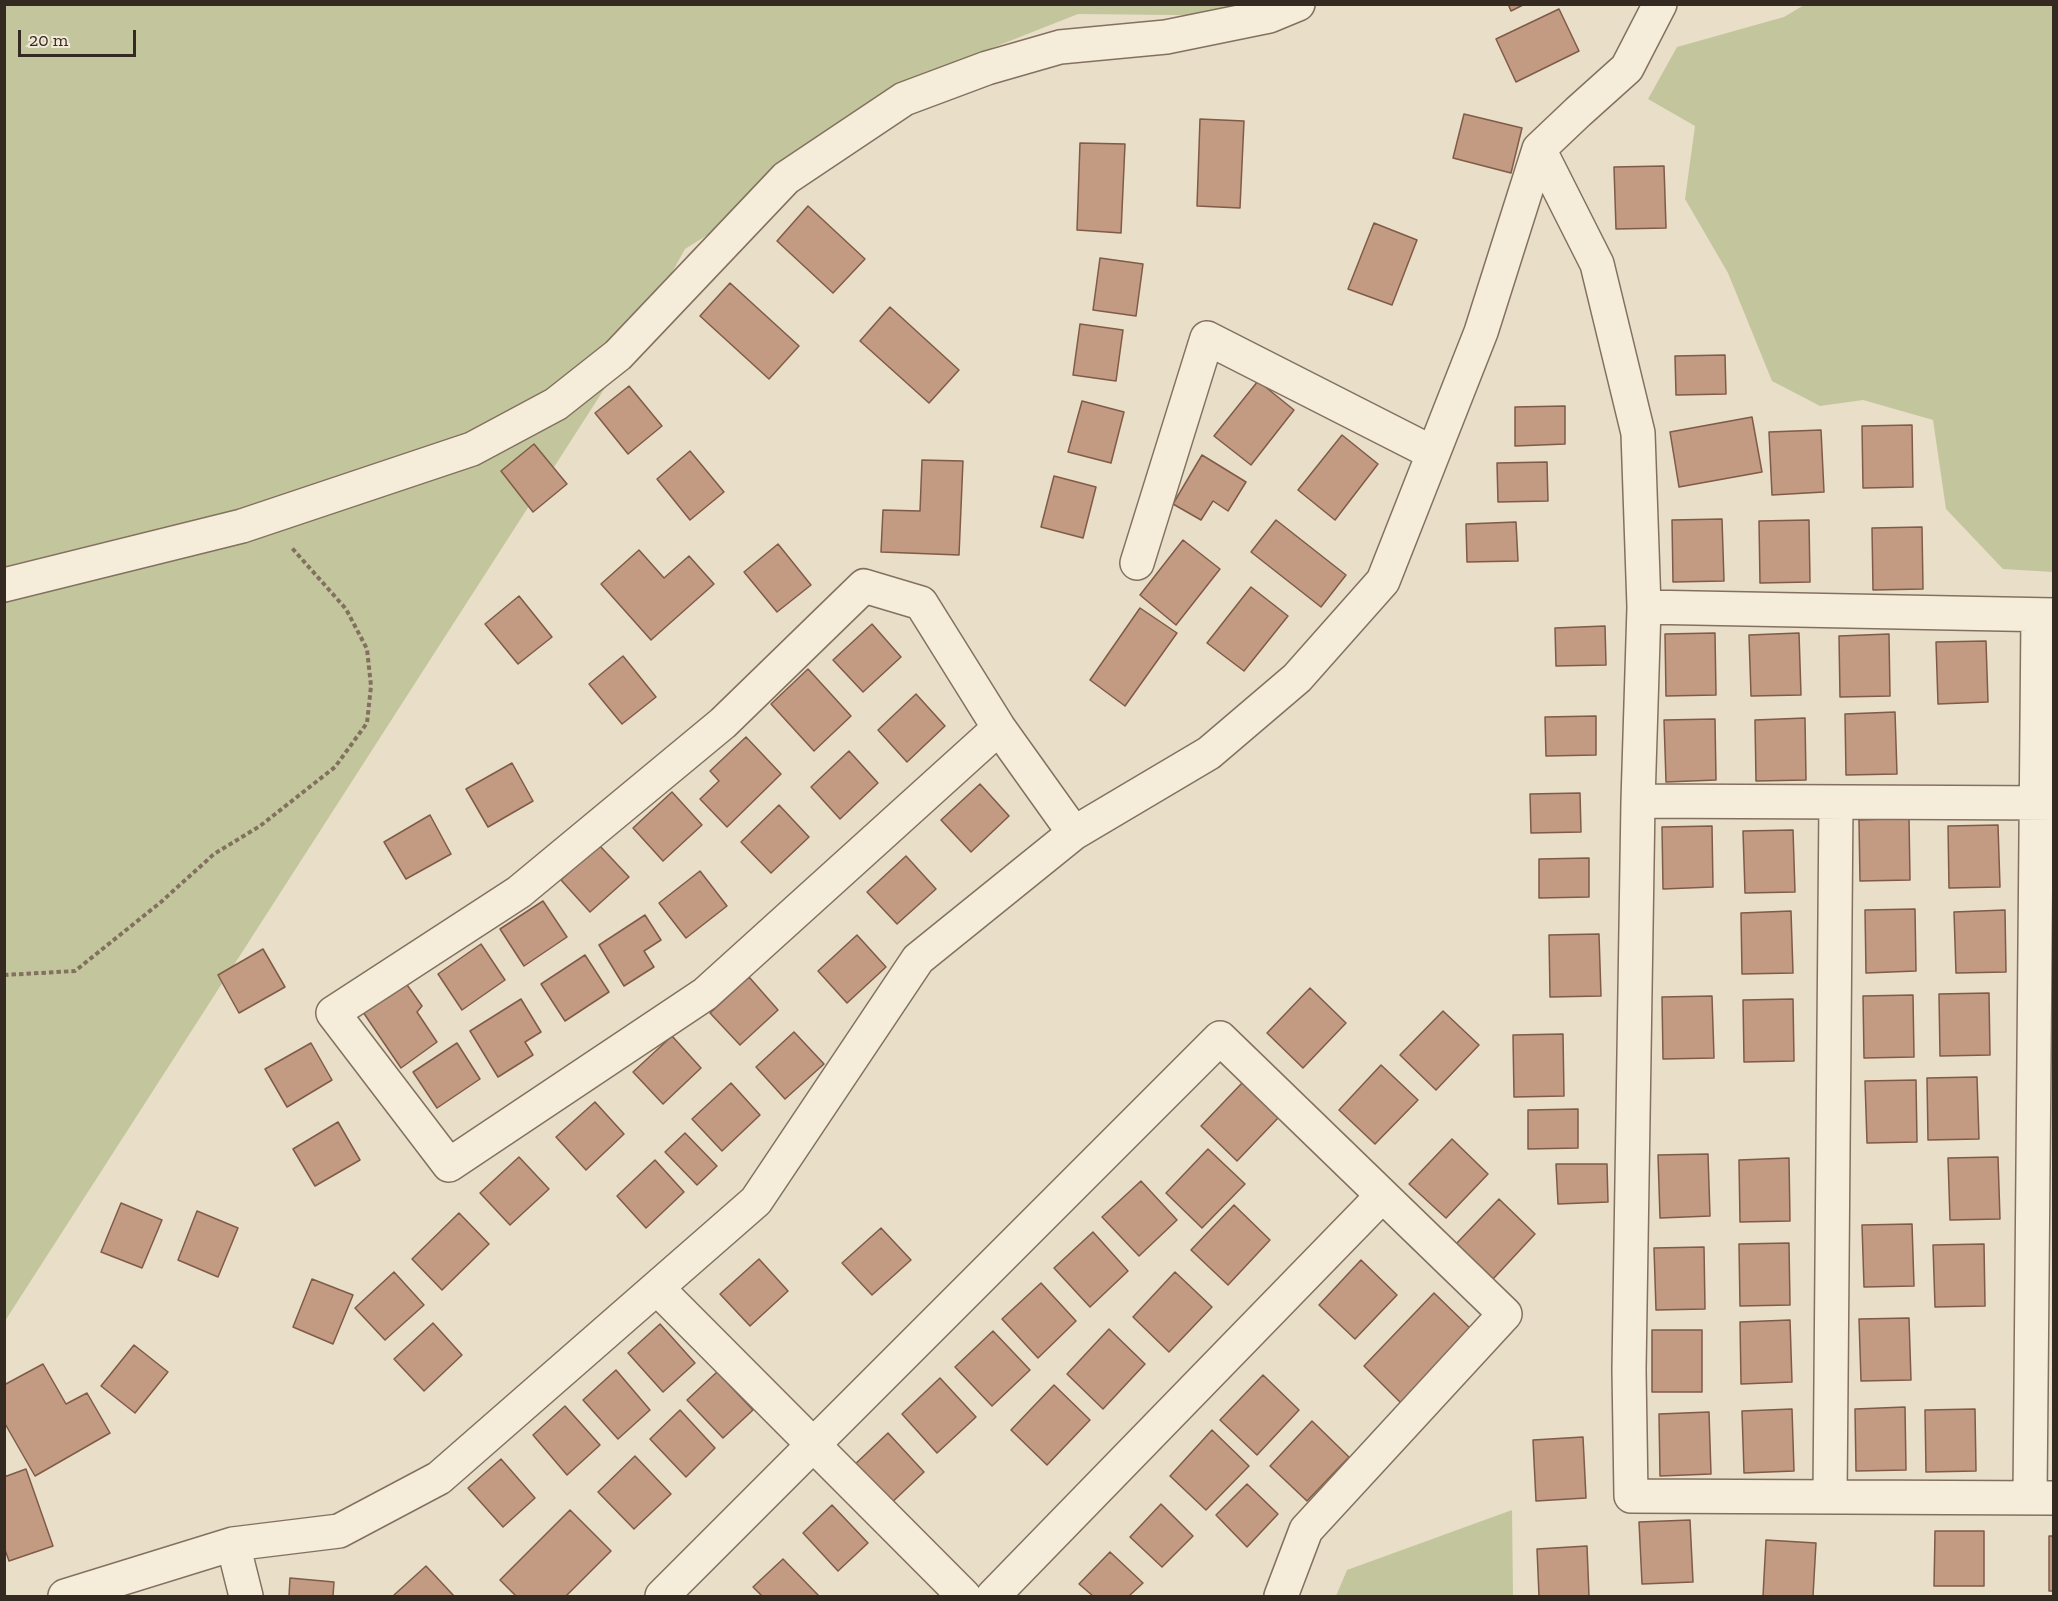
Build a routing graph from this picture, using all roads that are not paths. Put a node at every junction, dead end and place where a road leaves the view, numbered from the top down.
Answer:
1 (1298, 4) edge
2 (1660, 4) edge
3 (1539, 148) junction
4 (1433, 453) junction
5 (1137, 563) dead end
6 (4, 585) edge
7 (1644, 608) junction
8 (2046, 615) edge
9 (999, 728) junction
10 (1638, 801) junction
11 (1836, 802) junction
12 (2045, 803) edge
13 (1074, 833) junction
14 (1382, 1196) junction
15 (657, 1288) junction
16 (813, 1445) junction
17 (1830, 1496) junction
18 (2042, 1497) edge
19 (233, 1544) junction
20 (65, 1596) edge
21 (246, 1596) edge
22 (662, 1596) edge
23 (964, 1596) edge
24 (993, 1596) edge
25 (1281, 1596) edge

1 - 6 street
2 - 3 street
3 - 4 street
3 - 7 street
4 - 5 street
4 - 13 street
7 - 8 street
7 - 10 street
8 - 12 street
9 - 9 street
9 - 13 street
10 - 11 street
10 - 17 street
11 - 12 street
11 - 17 street
12 - 18 street
13 - 15 street
14 - 16 street
14 - 24 street
14 - 25 street
15 - 16 street
15 - 19 street
16 - 22 street
16 - 23 street
17 - 18 street
19 - 20 street
19 - 21 street

